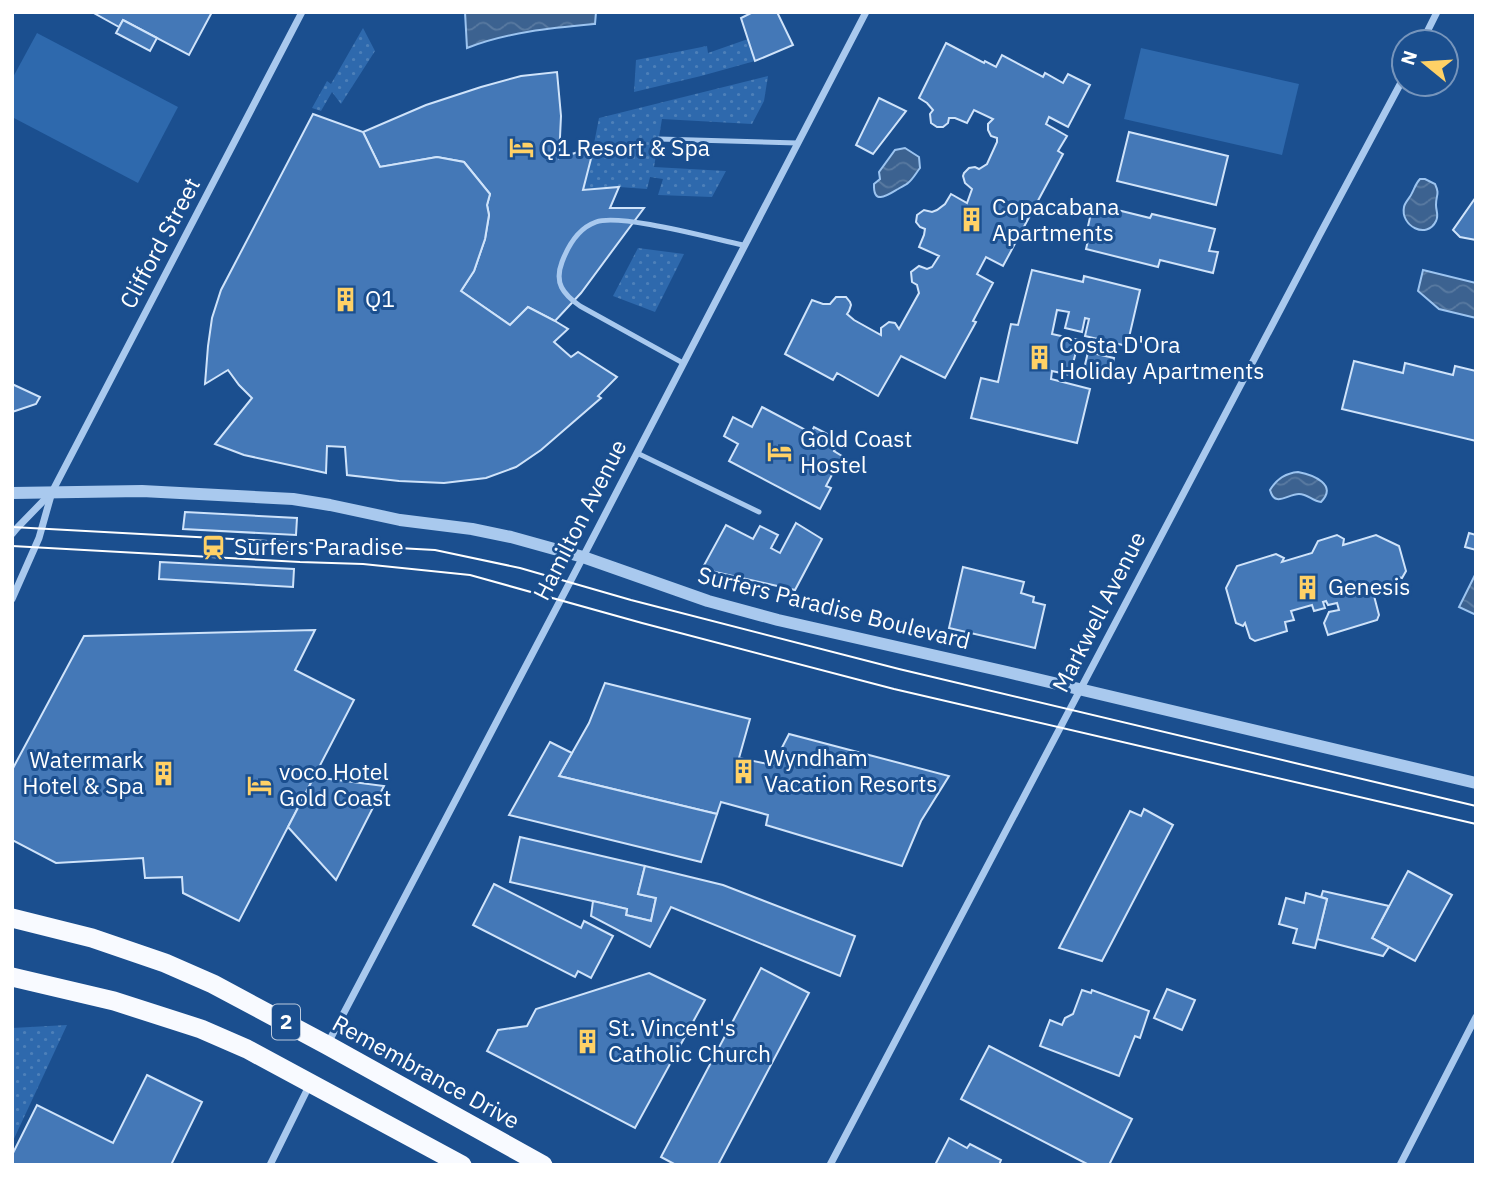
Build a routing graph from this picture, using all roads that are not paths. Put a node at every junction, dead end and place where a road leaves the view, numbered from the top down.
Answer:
1 (302, 12) edge
2 (866, 12) edge
3 (1437, 12) edge
4 (1429, 28) edge
5 (1393, 98) edge
6 (659, 139) dead end
7 (797, 143) junction
8 (743, 246) junction
9 (683, 363) junction
10 (637, 453) junction
11 (52, 492) junction
12 (12, 494) edge
13 (759, 512) dead end
14 (12, 534) edge
15 (583, 557) junction
16 (12, 599) edge
17 (1080, 690) junction
18 (1476, 783) edge
19 (12, 918) edge
20 (12, 977) edge
21 (1476, 1017) edge
22 (327, 1045) junction
23 (311, 1082) junction
24 (270, 1165) edge
25 (462, 1165) edge
26 (543, 1165) edge
27 (830, 1165) edge
28 (1400, 1165) edge

1 - 11 street, Clifford Street
2 - 7 street, Hamilton Avenue
3 - 4 street
5 - 17 street, Markwell Avenue
6 - 7 lane
7 - 8 street, Hamilton Avenue
8 - 9 street, Hamilton Avenue
8 - 9 lane
9 - 10 street, Hamilton Avenue
10 - 13 lane
10 - 15 street, Hamilton Avenue
11 - 12 street, Surfers Paradise Boulevard
11 - 14 street, Clifford Street
11 - 15 street, Surfers Paradise Boulevard
11 - 16 street, Clifford Street
15 - 17 street, Surfers Paradise Boulevard
15 - 22 street, Hamilton Avenue
17 - 18 street, Surfers Paradise Boulevard
17 - 27 street, Markwell Avenue
19 - 22 highway, Remembrance Drive / 2
20 - 23 highway, 2
21 - 28 street
22 - 26 highway, Remembrance Drive / 2
23 - 24 street
23 - 25 highway, 2

